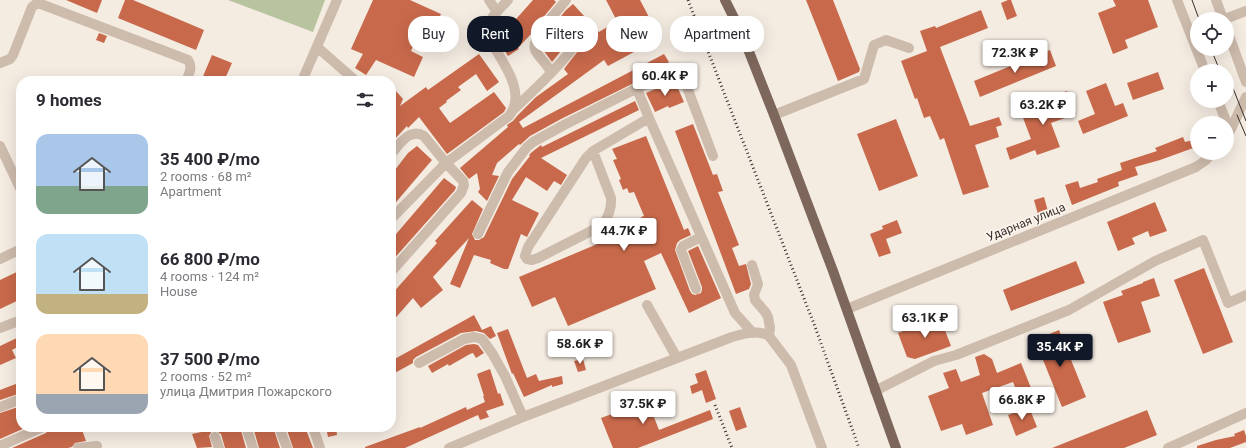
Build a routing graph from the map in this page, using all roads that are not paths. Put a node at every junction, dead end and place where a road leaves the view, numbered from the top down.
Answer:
1 (337, 0) edge
2 (489, 0) edge
3 (508, 0) edge
4 (566, 0) edge
5 (725, 0) edge
6 (1177, 0) edge
7 (1216, 0) edge
8 (1246, 10) edge
9 (497, 12) junction
10 (1221, 12) edge
11 (1234, 15) edge
12 (317, 47) junction
13 (909, 48) dead end
14 (1234, 49) edge
15 (570, 52) edge
16 (0, 63) edge
17 (1202, 64) edge
18 (551, 73) junction
19 (188, 76) edge
20 (304, 76) edge
21 (350, 76) edge
22 (1246, 82) edge
23 (637, 89) junction
24 (1246, 97) edge
25 (512, 111) junction
26 (774, 115) junction
27 (649, 118) junction
28 (1234, 118) edge
29 (0, 146) edge
30 (396, 149) edge
31 (593, 151) junction
32 (713, 156) dead end
33 (1206, 160) edge
34 (446, 163) junction
35 (16, 180) edge
36 (396, 215) edge
37 (478, 234) dead end
38 (702, 237) junction
39 (16, 251) edge
40 (0, 259) edge
41 (752, 265) dead end
42 (396, 266) edge
43 (696, 288) dead end
44 (1246, 295) edge
45 (647, 305) dead end
46 (847, 309) junction
47 (16, 322) edge
48 (0, 328) edge
49 (753, 333) junction
50 (769, 336) junction
51 (678, 358) junction
52 (419, 363) dead end
53 (875, 391) junction
54 (16, 401) edge
55 (0, 407) edge
56 (1246, 413) edge
57 (523, 416) junction
58 (32, 432) edge
59 (248, 432) edge
60 (282, 432) edge
61 (315, 432) edge
62 (215, 437) dead end
63 (0, 446) edge
64 (97, 446) dead end
65 (78, 448) edge
66 (219, 448) edge
67 (254, 448) edge
68 (287, 448) edge
69 (320, 448) edge
70 (449, 448) edge
71 (822, 448) edge
72 (896, 448) edge
73 (1168, 448) edge

1 - 12 street
2 - 9 street
3 - 9 street
4 - 18 street
5 - 26 main road
6 - 17 street
7 - 10 street
8 - 11 street
9 - 25 street
12 - 20 street
12 - 21 street
13 - 26 street
14 - 22 street
15 - 18 street
16 - 19 street
18 - 25 street
23 - 27 street
23 - 32 street
23 - 37 street
24 - 28 street
25 - 34 street
26 - 46 main road
27 - 31 street
27 - 38 street
29 - 35 street
30 - 34 street
31 - 31 street
33 - 46 street, Ударная улица
34 - 36 street
34 - 42 street
38 - 43 street
38 - 49 street
39 - 40 street
41 - 50 street
44 - 53 street
45 - 51 street
46 - 53 main road
47 - 48 street
49 - 50 street
49 - 51 street
50 - 71 street
51 - 57 street
52 - 57 street
53 - 72 main road
54 - 55 street
56 - 73 street
57 - 70 street
58 - 63 street
59 - 67 street
60 - 68 street
61 - 69 street
62 - 66 street
64 - 65 street

